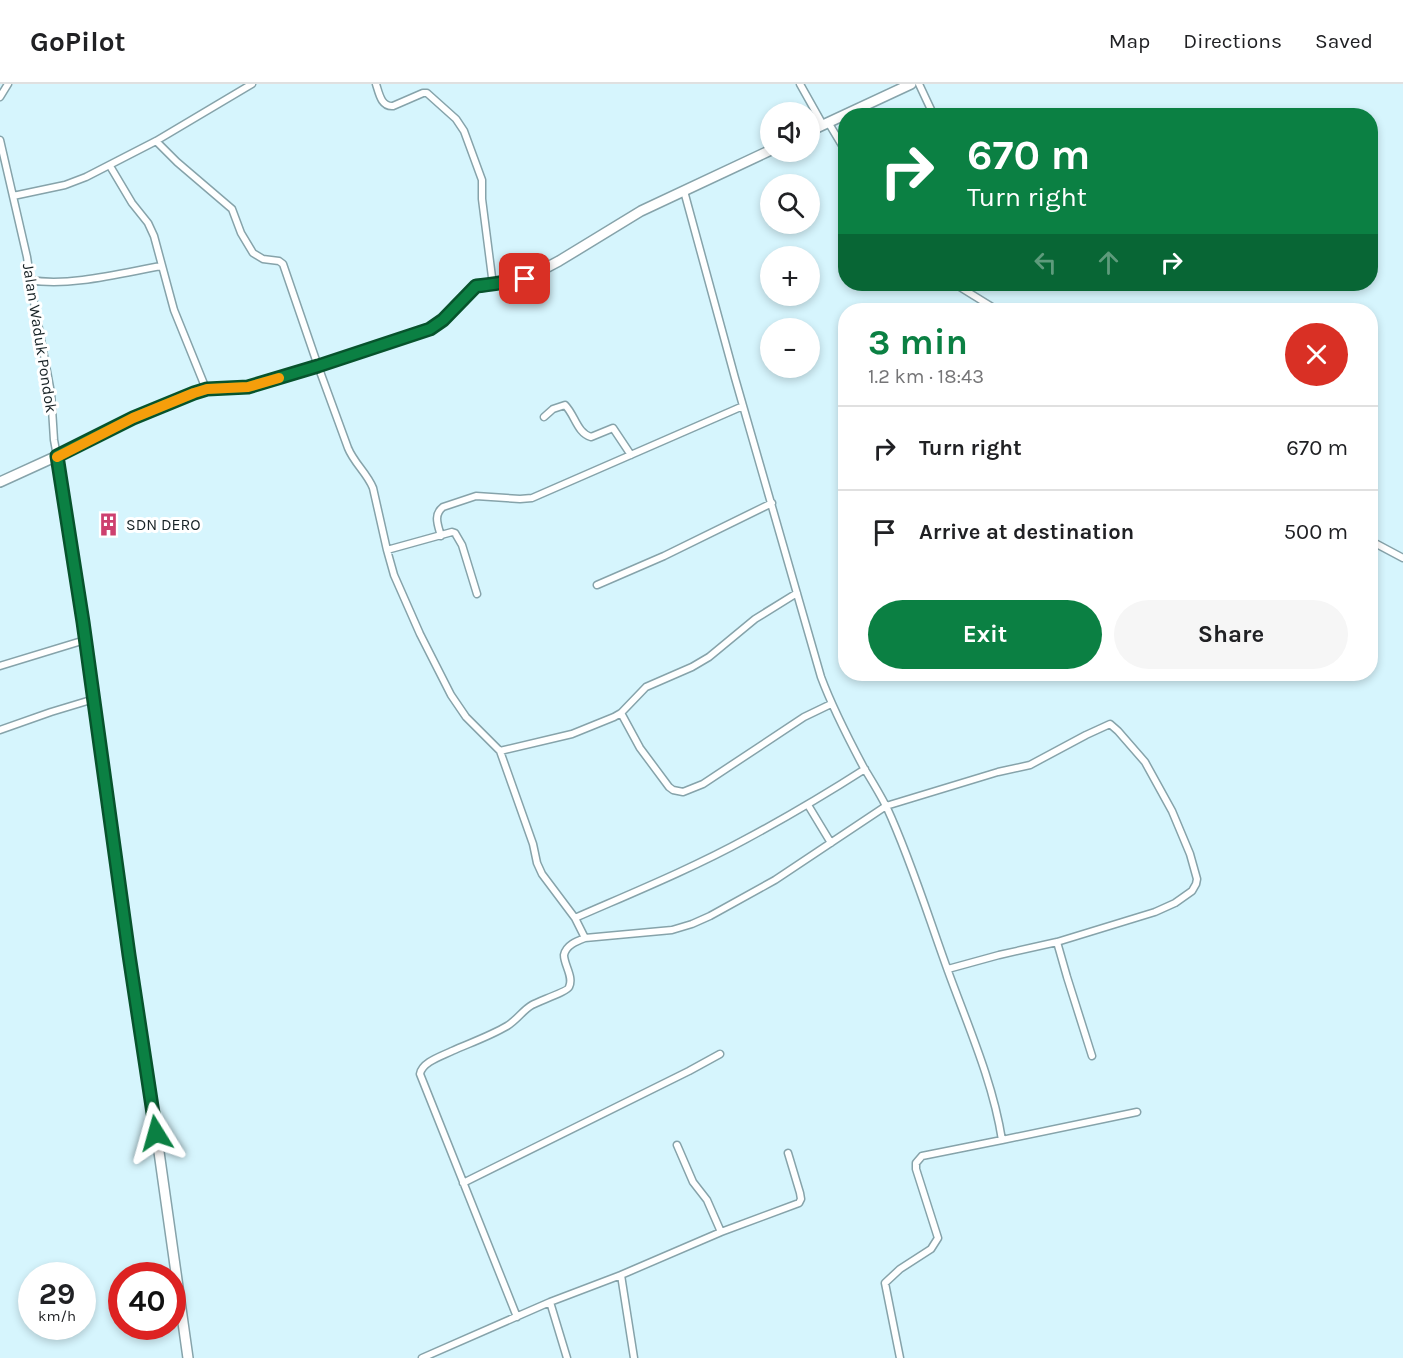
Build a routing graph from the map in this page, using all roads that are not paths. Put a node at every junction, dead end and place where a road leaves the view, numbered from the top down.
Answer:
1 (8, 84) edge
2 (252, 84) edge
3 (376, 84) edge
4 (800, 84) edge
5 (911, 84) edge
6 (919, 84) edge
7 (0, 97) edge
8 (860, 108) edge
9 (930, 108) edge
10 (838, 118) edge
11 (826, 124) junction
12 (820, 127) edge
13 (0, 140) edge
14 (156, 141) junction
15 (838, 141) edge
16 (760, 155) edge
17 (110, 166) junction
18 (684, 191) junction
19 (13, 196) junction
20 (161, 266) junction
21 (30, 280) junction
22 (493, 285) junction
23 (966, 291) edge
24 (986, 303) edge
25 (318, 366) junction
26 (207, 389) junction
27 (743, 406) junction
28 (544, 417) dead end
29 (631, 454) junction
30 (57, 456) junction
31 (0, 482) edge
32 (772, 503) junction
33 (441, 536) junction
34 (1378, 545) edge
35 (387, 550) junction
36 (1403, 558) edge
37 (597, 585) dead end
38 (797, 593) junction
39 (477, 594) dead end
40 (85, 640) junction
41 (0, 666) edge
42 (94, 699) junction
43 (831, 704) junction
44 (621, 713) junction
45 (0, 730) edge
46 (500, 751) junction
47 (865, 770) junction
48 (808, 805) junction
49 (886, 806) junction
50 (831, 843) junction
51 (575, 918) junction
52 (585, 938) junction
53 (1057, 942) junction
54 (948, 969) junction
55 (720, 1054) dead end
56 (1092, 1056) dead end
57 (1137, 1112) dead end
58 (1002, 1140) junction
59 (677, 1145) dead end
60 (788, 1153) dead end
61 (463, 1183) junction
62 (722, 1232) junction
63 (621, 1275) junction
64 (550, 1302) junction
65 (517, 1317) junction
66 (188, 1358) edge
67 (422, 1358) edge
68 (567, 1358) edge
69 (634, 1358) edge
70 (900, 1358) edge

1 - 7 street
2 - 14 street
3 - 22 street
4 - 11 street
5 - 8 street
6 - 9 street
10 - 11 street
11 - 12 street
11 - 15 street
13 - 19 street, Jalan Waduk Pondok
14 - 17 street
14 - 25 street
16 - 18 street
17 - 19 street
17 - 20 street
18 - 22 street
18 - 27 street
19 - 21 street, Jalan Waduk Pondok
20 - 21 street
20 - 26 street
21 - 30 street, Jalan Waduk Pondok
22 - 25 street
23 - 24 street
25 - 26 street
25 - 35 street
26 - 30 street
27 - 29 street
27 - 32 street
28 - 29 street
29 - 33 street
30 - 31 street
30 - 40 street, Jalan Waduk Pondok
32 - 37 street
32 - 38 street
33 - 35 street
33 - 39 street
34 - 36 street
35 - 46 street
38 - 43 street
38 - 44 street
40 - 41 street
40 - 42 street, Jalan Waduk Pondok
42 - 45 street
42 - 66 street, Jalan Waduk Pondok
43 - 44 street
43 - 47 street
44 - 46 street
46 - 51 street
47 - 48 street
47 - 49 street
48 - 50 street
48 - 51 street
49 - 50 street
49 - 53 street
49 - 54 street
50 - 52 street
51 - 52 street
52 - 61 street
53 - 54 street
53 - 56 street
54 - 58 street
55 - 61 street
57 - 58 street
58 - 70 street
59 - 62 street
60 - 62 street
61 - 65 street
62 - 63 street
63 - 64 street
63 - 69 street
64 - 65 street
64 - 68 street
65 - 67 street

